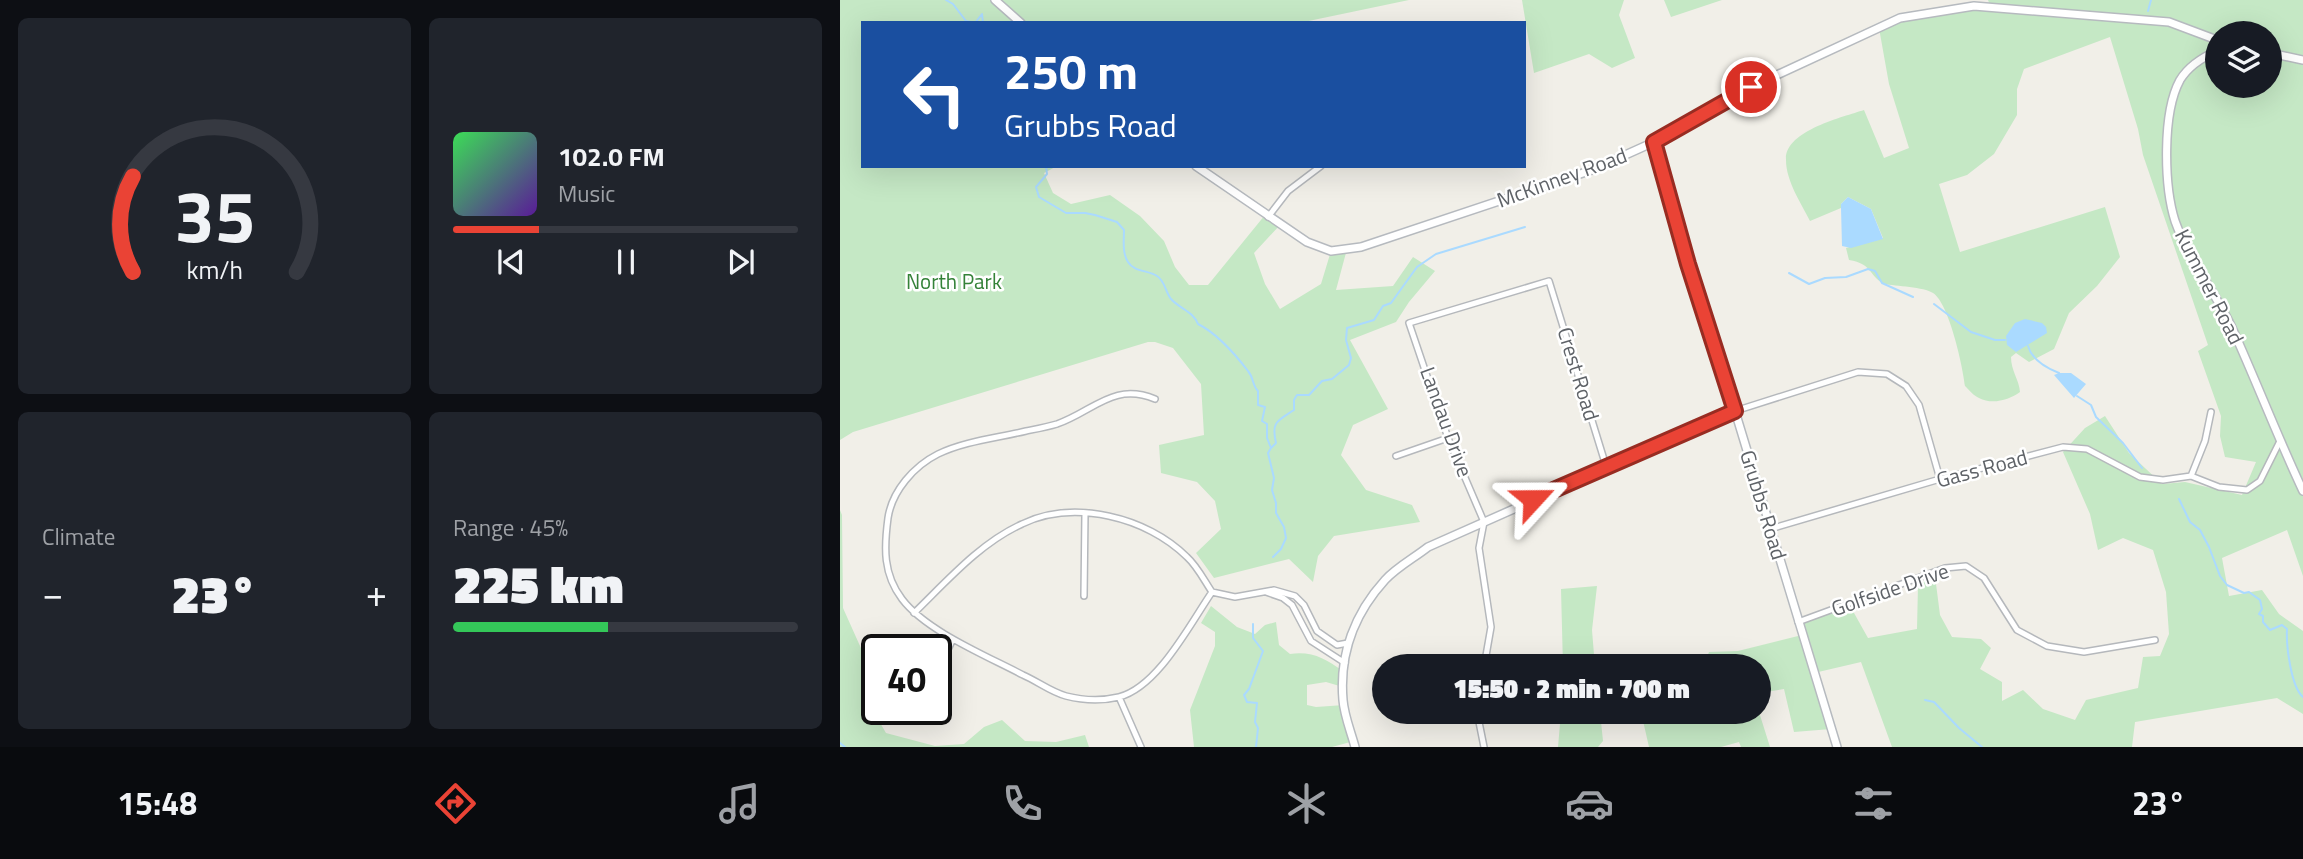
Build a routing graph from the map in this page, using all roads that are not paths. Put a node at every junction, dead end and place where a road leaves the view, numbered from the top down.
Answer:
1 (995, 0) edge
2 (1019, 21) edge
3 (2205, 36) edge
4 (2282, 56) edge
5 (2205, 58) edge
6 (2303, 60) edge
7 (1654, 142) junction
8 (1199, 168) edge
9 (1318, 168) edge
10 (1268, 217) junction
11 (1549, 281) joint
12 (1155, 399) dead end
13 (1735, 411) junction
14 (2211, 412) dead end
15 (1448, 438) junction
16 (2280, 441) junction
17 (1396, 456) dead end
18 (1606, 466) junction
19 (2191, 476) junction
20 (1940, 479) junction
21 (2303, 491) edge
22 (1085, 513) junction
23 (1484, 522) junction
24 (1770, 529) junction
25 (1212, 592) junction
26 (1266, 592) junction
27 (1084, 596) dead end
28 (914, 612) junction
29 (1798, 622) junction
30 (953, 639) joint
31 (2155, 640) dead end
32 (1348, 643) junction
33 (1486, 654) edge
34 (1345, 663) junction
35 (1119, 697) junction
36 (1479, 724) edge
37 (1141, 747) edge
38 (1355, 747) edge
39 (1484, 747) edge
40 (1837, 747) edge

1 - 2 street
3 - 7 street, McKinney Road
4 - 6 street
5 - 16 street, Kummer Road
7 - 10 street, McKinney Road
7 - 13 street, Grubbs Road
8 - 10 street, McKinney Road
9 - 10 street
11 - 15 street, Landau Drive
11 - 18 street, Crest Road
12 - 28 street
13 - 18 street
13 - 20 street
13 - 24 street, Grubbs Road
14 - 19 street
15 - 17 street
15 - 23 street, Landau Drive
16 - 19 street, Gass Road
16 - 21 street, Kummer Road
18 - 23 street
19 - 20 street, Gass Road
20 - 24 street, Gass Road
22 - 25 street
22 - 27 street
22 - 28 street
23 - 32 street
23 - 33 street
24 - 29 street, Grubbs Road
25 - 26 street
25 - 35 street
26 - 32 street
26 - 34 street
28 - 30 street
29 - 31 street, Golfside Drive
29 - 40 street, Grubbs Road
30 - 35 street
32 - 34 street
34 - 38 street
35 - 37 street
36 - 39 street

